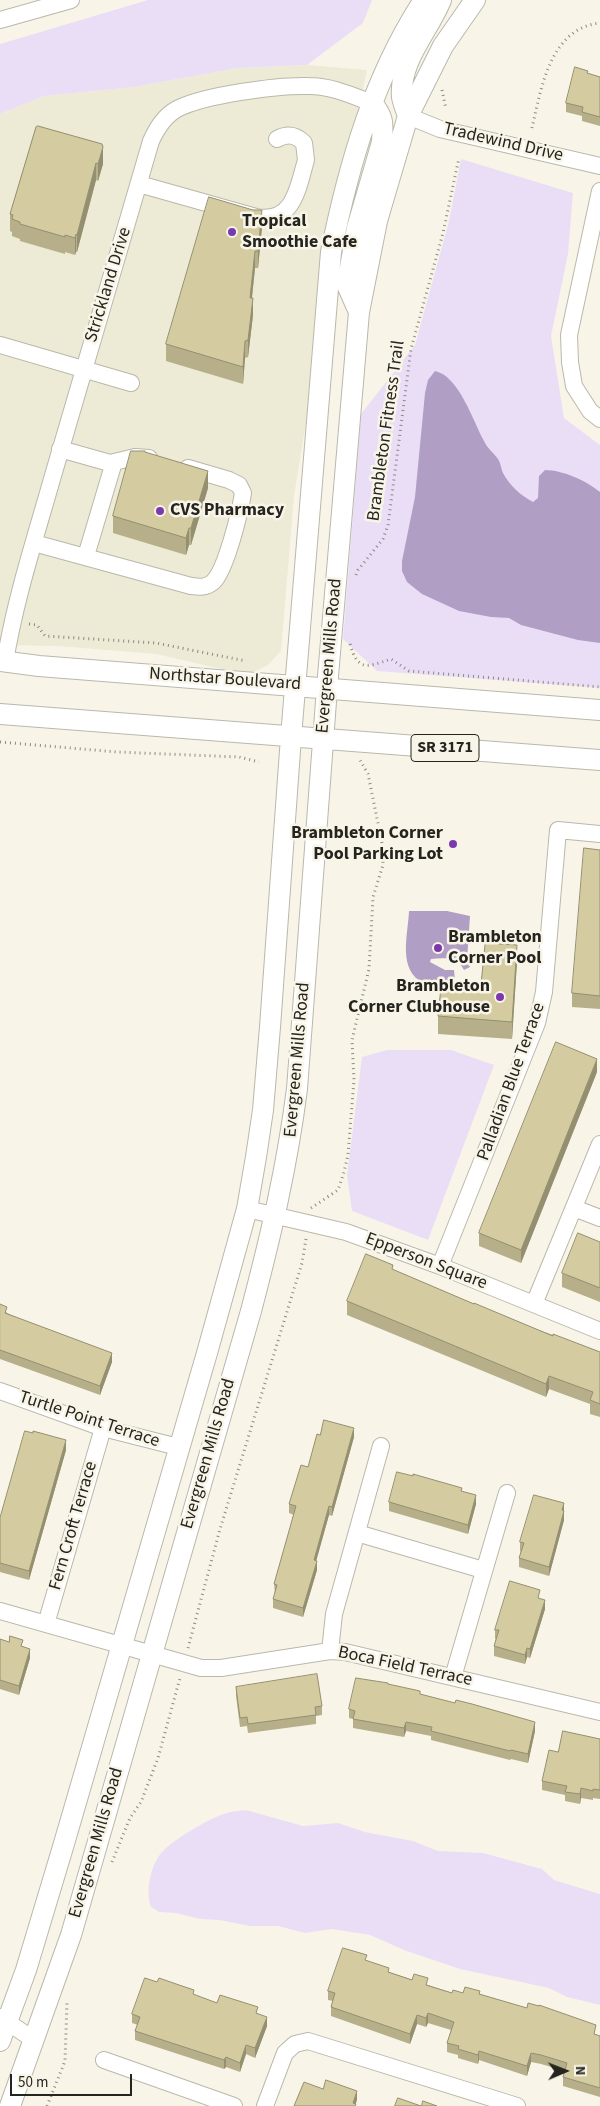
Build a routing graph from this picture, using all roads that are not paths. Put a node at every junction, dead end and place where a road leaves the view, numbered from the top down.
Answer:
1 (71, 0) edge
2 (424, 0) edge
3 (441, 0) edge
4 (475, 0) edge
5 (0, 20) edge
6 (372, 103) junction
7 (408, 116) junction
8 (277, 139) dead end
9 (600, 166) edge
10 (139, 184) junction
11 (600, 191) edge
12 (359, 312) junction
13 (0, 345) edge
14 (83, 369) junction
15 (131, 383) dead end
16 (600, 419) edge
17 (60, 449) junction
18 (114, 462) junction
19 (34, 543) junction
20 (86, 556) junction
21 (2, 662) edge
22 (295, 685) junction
23 (327, 688) junction
24 (600, 710) edge
25 (0, 714) edge
26 (291, 737) junction
27 (323, 738) junction
28 (600, 760) edge
29 (600, 834) edge
30 (600, 1144) edge
31 (574, 1208) junction
32 (247, 1209) junction
33 (276, 1217) junction
34 (600, 1218) edge
35 (440, 1266) junction
36 (534, 1304) junction
37 (600, 1331) edge
38 (0, 1391) edge
39 (103, 1428) junction
40 (381, 1446) dead end
41 (178, 1447) junction
42 (507, 1493) dead end
43 (357, 1533) junction
44 (483, 1570) junction
45 (0, 1611) edge
46 (46, 1624) junction
47 (121, 1645) junction
48 (330, 1651) junction
49 (151, 1654) junction
50 (453, 1677) junction
51 (600, 1712) edge
52 (4, 2019) edge
53 (34, 2040) junction
54 (0, 2041) edge
55 (104, 2060) dead end
56 (497, 2103) edge
57 (10, 2106) edge
58 (234, 2106) edge
59 (265, 2106) edge
60 (517, 2106) edge

1 - 5 street
2 - 6 main road, Evergreen Mills Road
3 - 7 main road
4 - 7 main road, Evergreen Mills Road
6 - 10 street, Strickland Drive
6 - 12 main road
6 - 22 main road, Evergreen Mills Road
7 - 9 street, Tradewind Drive
7 - 12 main road, Evergreen Mills Road
8 - 10 street
10 - 14 street, Strickland Drive
11 - 16 street
12 - 23 main road, Evergreen Mills Road
13 - 14 street
14 - 15 street
14 - 17 street, Strickland Drive
17 - 18 street
17 - 19 street, Strickland Drive
18 - 20 street
18 - 20 street
19 - 20 street
19 - 21 street, Strickland Drive
21 - 22 main road, Northstar Boulevard
22 - 23 main road, Northstar Boulevard
22 - 26 main road, Evergreen Mills Road
23 - 24 main road, Northstar Boulevard
23 - 27 main road, Evergreen Mills Road
25 - 26 main road, SR 3171
26 - 27 main road, SR 3171
26 - 32 main road, Evergreen Mills Road
27 - 28 main road, SR 3171
27 - 33 main road, Evergreen Mills Road
29 - 35 street, Palladian Blue Terrace
30 - 31 street
31 - 34 street
31 - 36 street
32 - 33 street, Epperson Square
32 - 41 main road, Evergreen Mills Road
33 - 35 street, Epperson Square
33 - 49 main road, Evergreen Mills Road
35 - 36 street, Epperson Square
36 - 37 street, Epperson Square
38 - 39 street, Turtle Point Terrace
39 - 41 street, Turtle Point Terrace
39 - 46 street, Fern Croft Terrace
40 - 43 street
41 - 47 main road, Evergreen Mills Road
42 - 44 street
43 - 44 street
43 - 48 street
44 - 50 street
45 - 46 street, Boca Field Terrace
46 - 47 street, Boca Field Terrace
47 - 49 street, Boca Field Terrace
47 - 52 main road, Evergreen Mills Road
48 - 49 street, Boca Field Terrace
48 - 50 street, Boca Field Terrace
49 - 53 main road, Evergreen Mills Road
50 - 51 street, Boca Field Terrace
52 - 53 street
52 - 54 main road, Evergreen Mills Road
53 - 57 main road, Evergreen Mills Road
55 - 58 street
56 - 59 street
56 - 60 street

